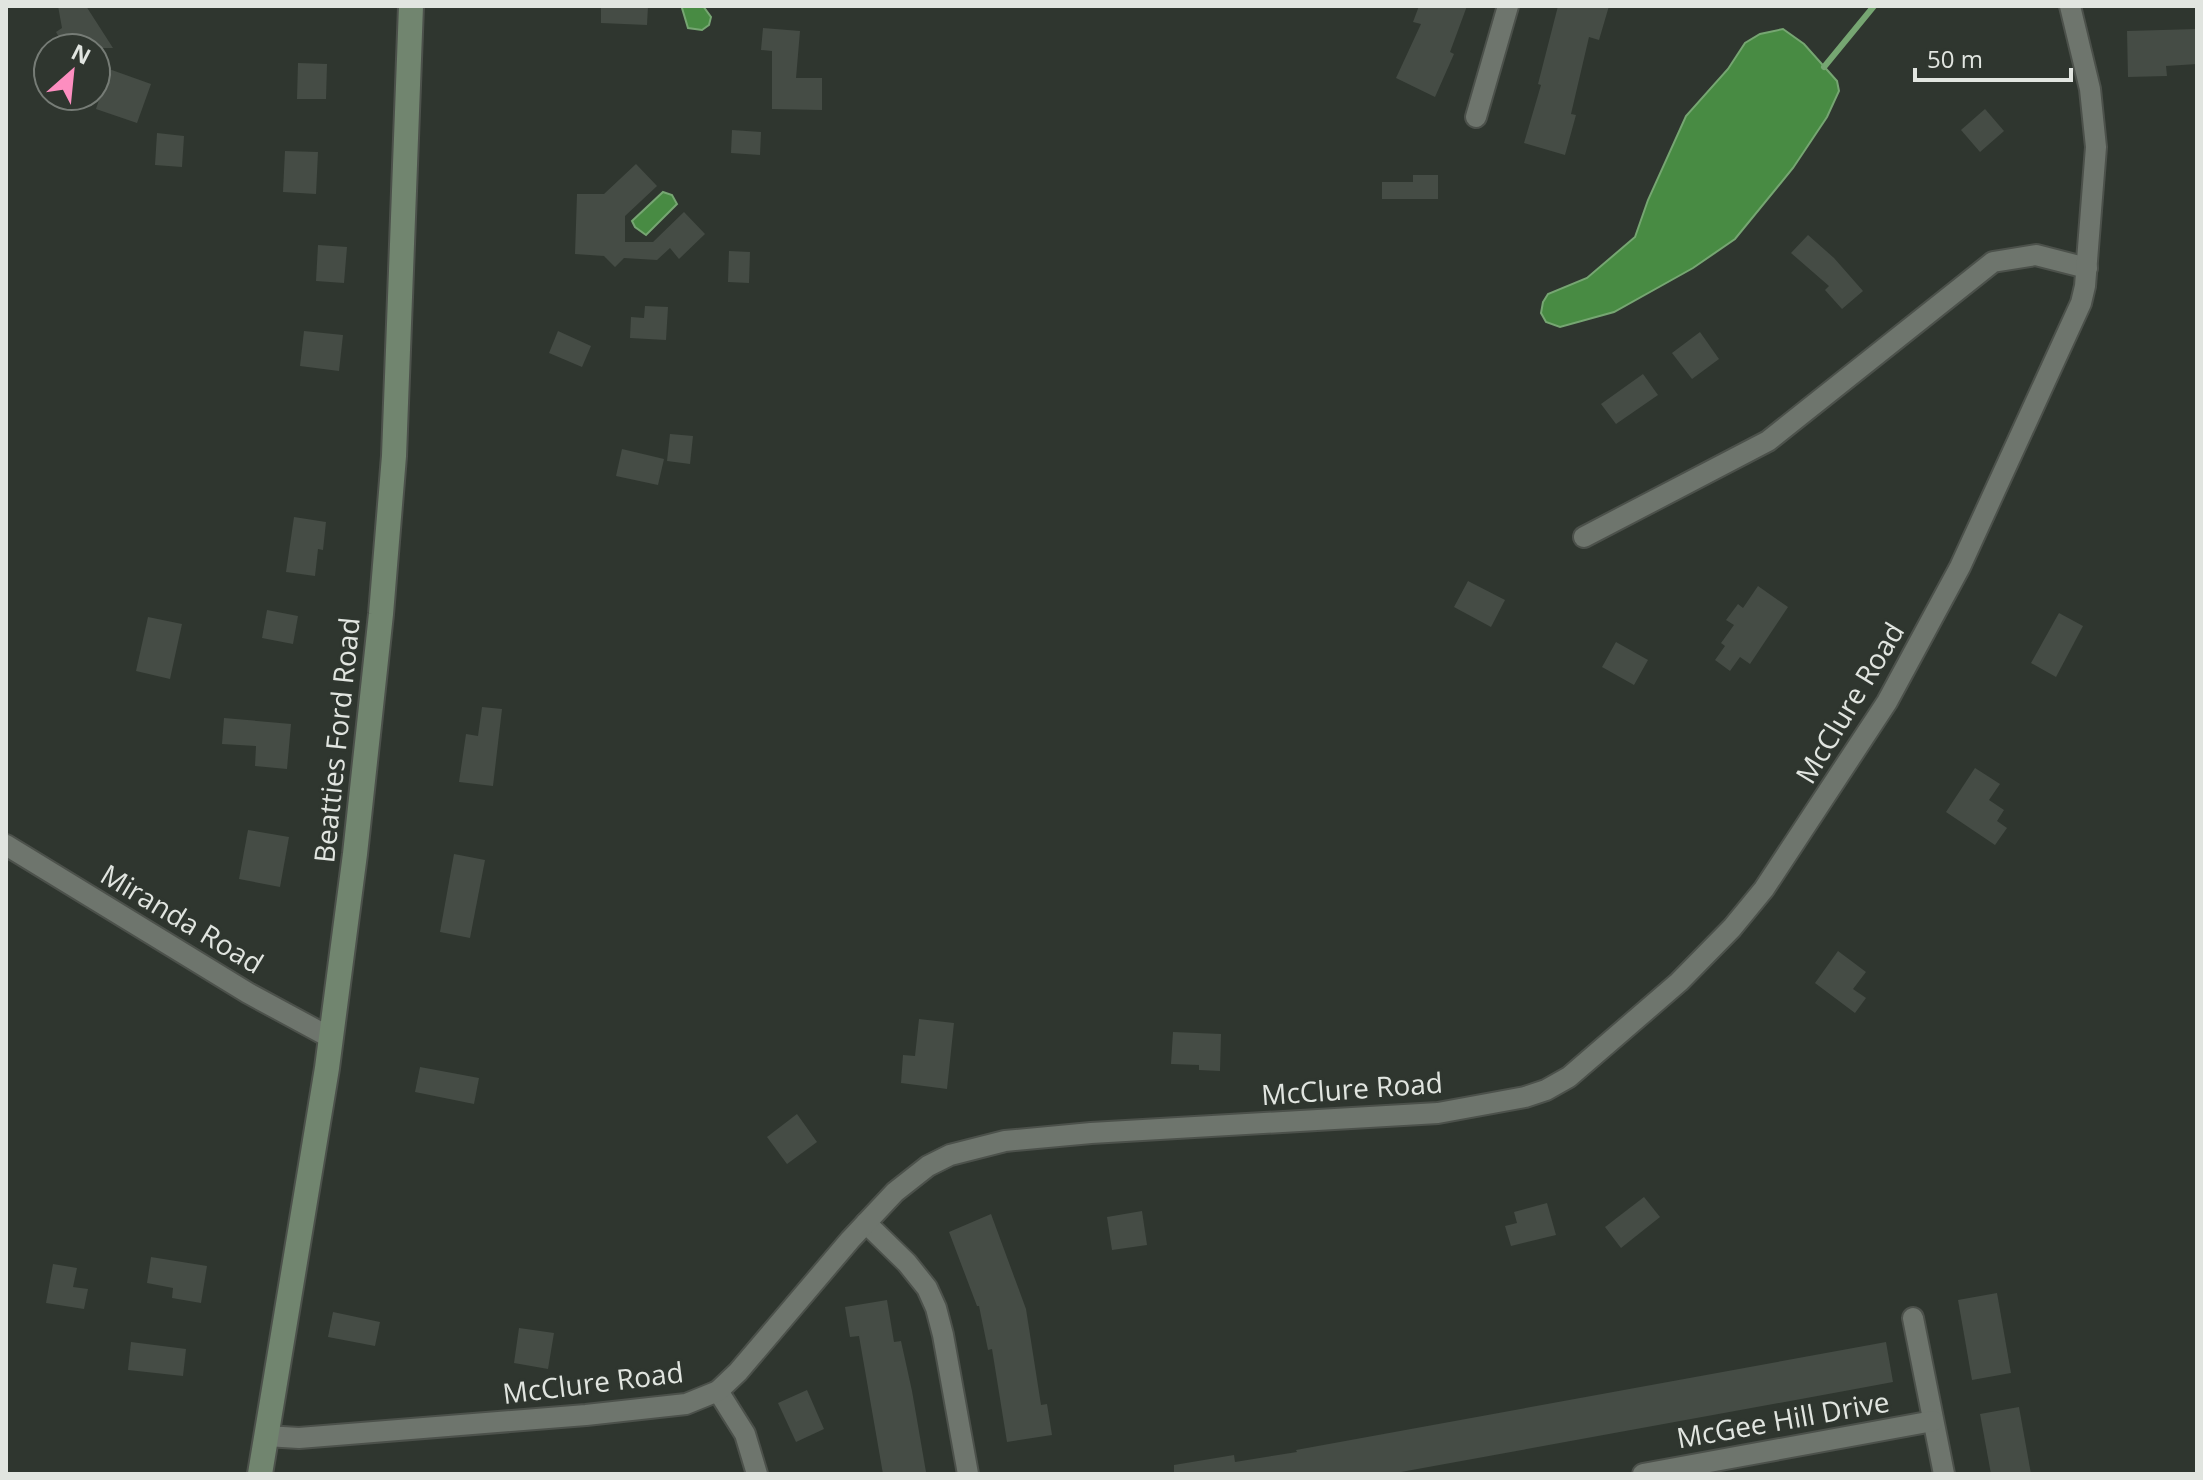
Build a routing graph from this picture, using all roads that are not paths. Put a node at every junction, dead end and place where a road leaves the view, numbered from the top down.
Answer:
1 (411, 6) edge
2 (1508, 6) edge
3 (2070, 6) edge
4 (1476, 117) dead end
5 (2087, 268) junction
6 (1584, 537) dead end
7 (6, 845) edge
8 (331, 1038) junction
9 (866, 1223) junction
10 (1913, 1318) dead end
11 (718, 1391) junction
12 (1933, 1421) junction
13 (266, 1436) junction
14 (260, 1474) edge
15 (757, 1474) edge
16 (968, 1474) edge
17 (1643, 1474) edge
18 (1944, 1474) edge

1 - 8 main road, Beatties Ford Road
2 - 4 street
3 - 5 street, McClure Road
5 - 6 street
5 - 9 street, McClure Road
7 - 8 street, Miranda Road
8 - 13 main road, Beatties Ford Road
9 - 11 street, McClure Road
9 - 16 street
10 - 12 street
11 - 13 street, McClure Road
11 - 15 street
12 - 17 street, McGee Hill Drive
12 - 18 street
13 - 14 main road, Beatties Ford Road

